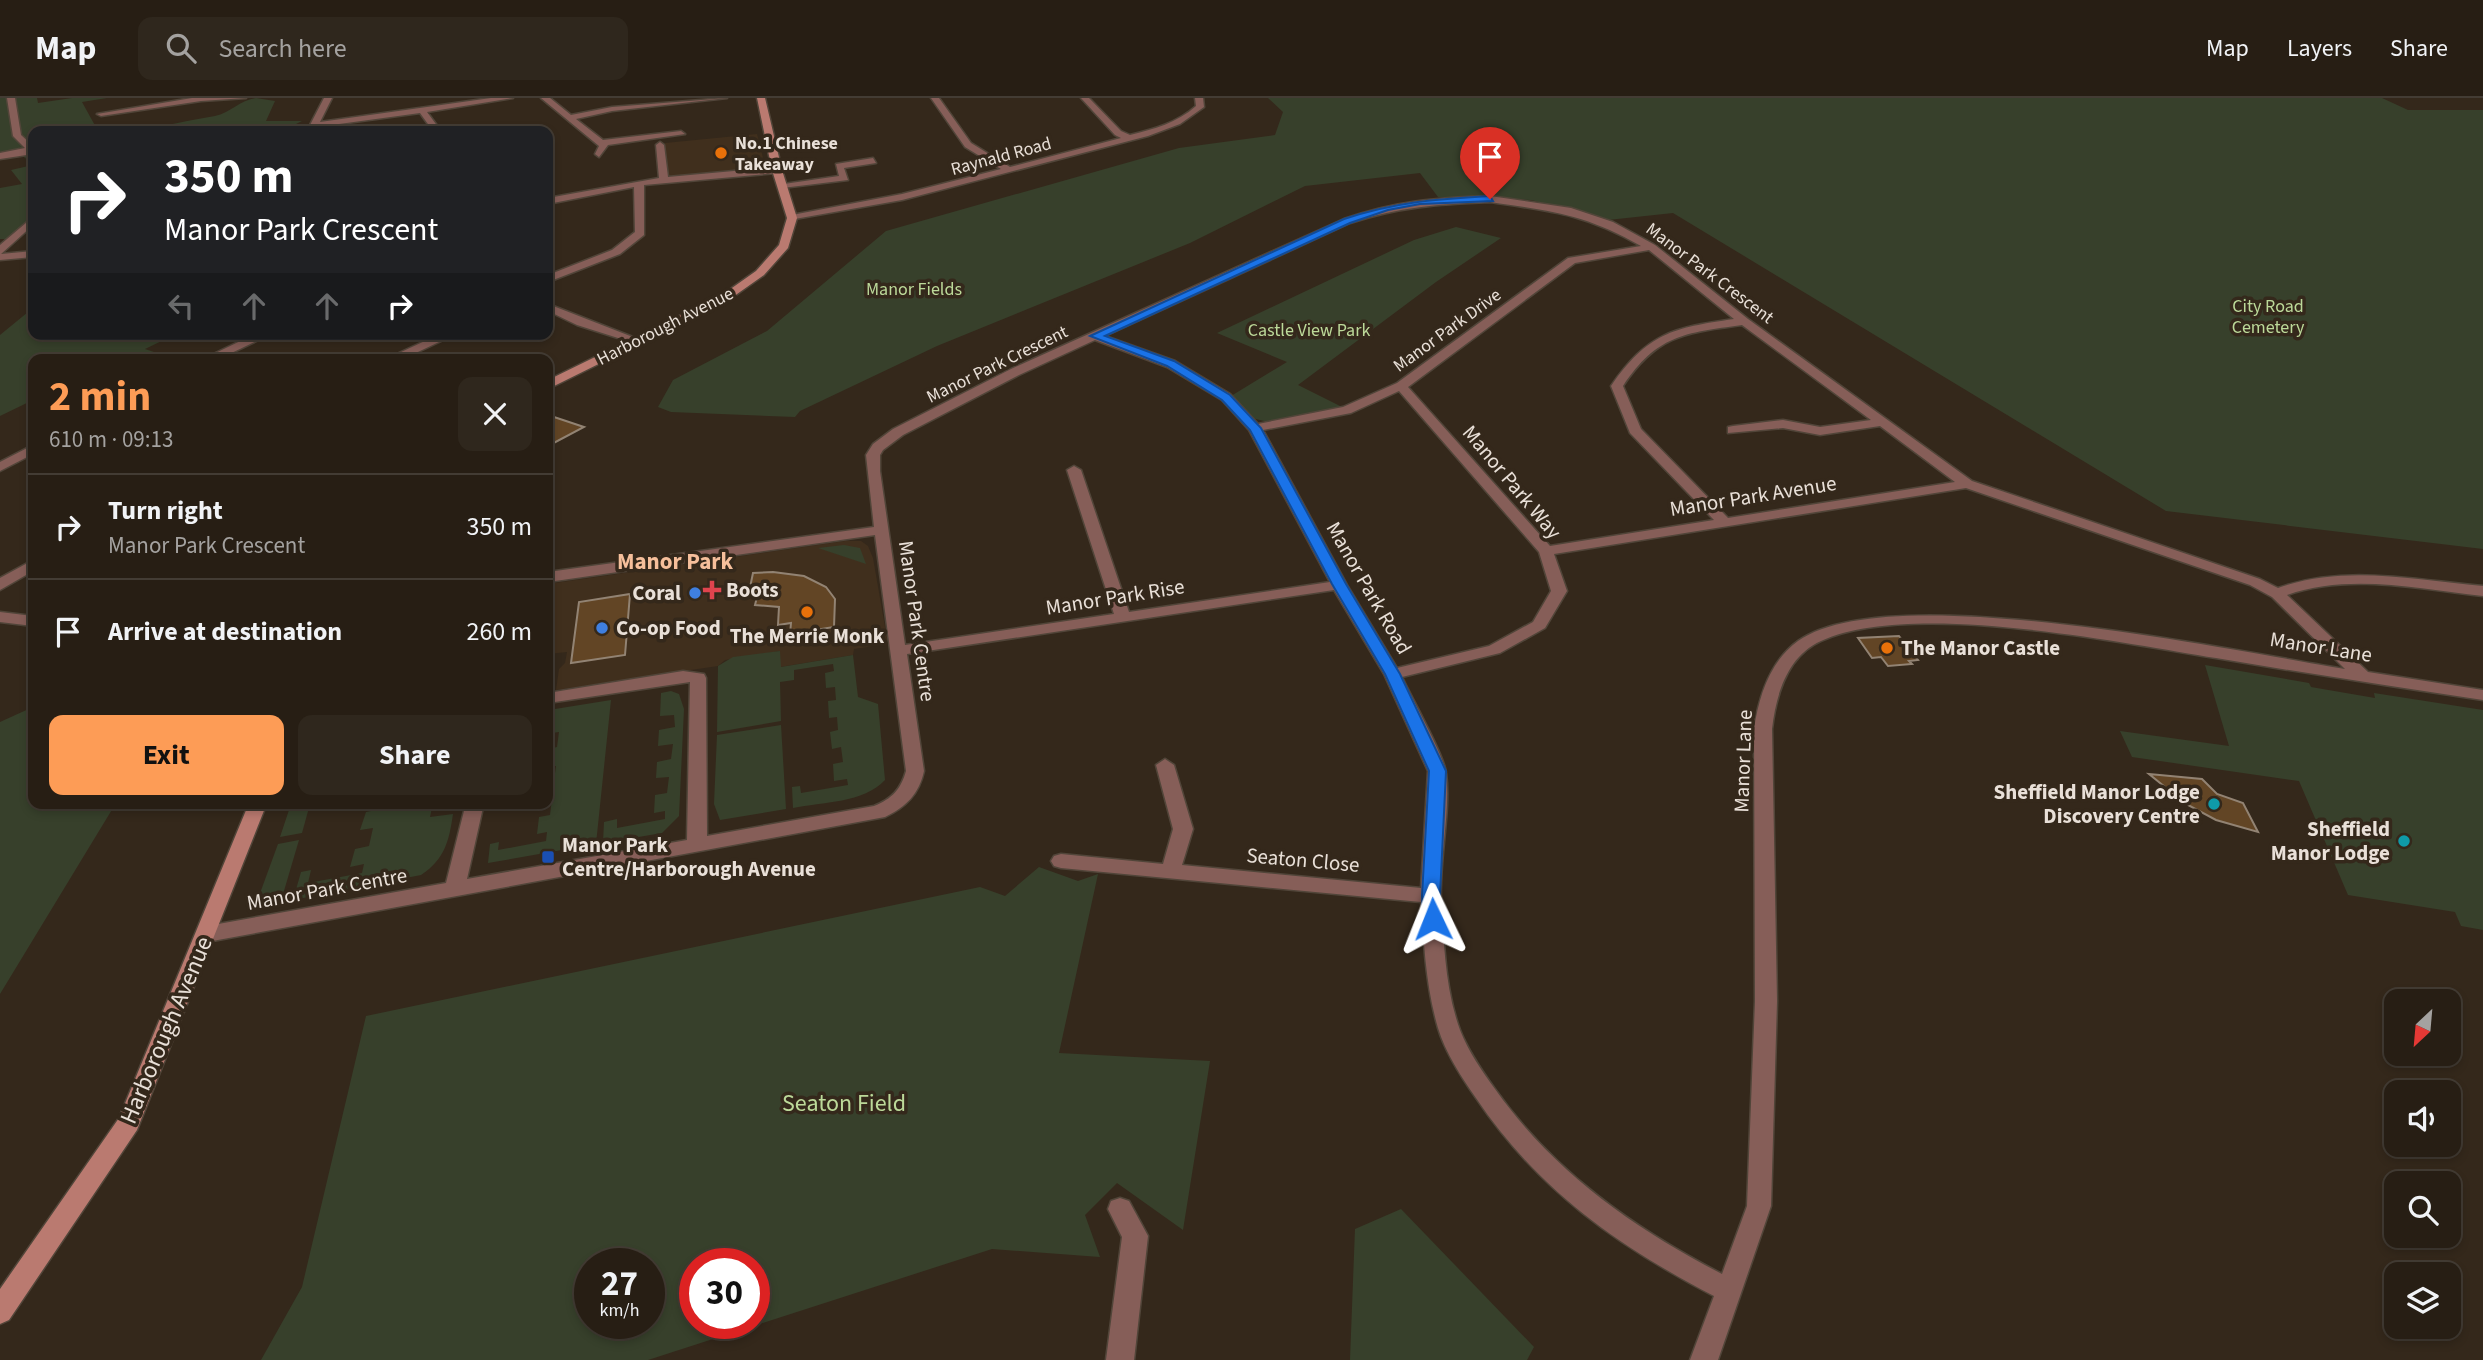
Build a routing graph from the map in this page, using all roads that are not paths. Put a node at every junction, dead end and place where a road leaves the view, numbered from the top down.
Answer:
1 (12, 98) edge
2 (243, 98) edge
3 (328, 98) edge
4 (509, 98) edge
5 (545, 98) edge
6 (723, 98) edge
7 (761, 98) edge
8 (935, 98) edge
9 (1085, 98) edge
10 (1199, 98) edge
11 (472, 100) edge
12 (661, 101) edge
13 (422, 110) junction
14 (101, 114) dead end
15 (14, 117) junction
16 (572, 117) junction
17 (0, 119) edge
18 (312, 126) edge
19 (323, 126) edge
20 (433, 126) edge
21 (681, 134) dead end
22 (1127, 138) junction
23 (602, 143) junction
24 (660, 145) dead end
25 (28, 146) edge
26 (28, 151) edge
27 (599, 154) dead end
28 (0, 156) edge
29 (873, 161) dead end
30 (777, 170) junction
31 (1009, 170) junction
32 (664, 180) junction
33 (639, 183) junction
34 (782, 185) junction
35 (553, 200) edge
36 (792, 218) junction
37 (28, 225) edge
38 (14, 239) junction
39 (0, 240) edge
40 (1651, 247) junction
41 (0, 251) edge
42 (28, 254) edge
43 (0, 257) edge
44 (553, 277) edge
45 (553, 309) edge
46 (1744, 321) junction
47 (1096, 336) junction
48 (252, 340) edge
49 (436, 340) edge
50 (637, 341) junction
51 (220, 354) edge
52 (404, 354) edge
53 (553, 383) edge
54 (1401, 386) junction
55 (1883, 422) junction
56 (1255, 428) junction
57 (1733, 430) dead end
58 (28, 452) edge
59 (0, 467) edge
60 (1074, 470) dead end
61 (1967, 484) junction
62 (1724, 522) junction
63 (882, 530) junction
64 (1546, 551) junction
65 (28, 568) edge
66 (553, 576) edge
67 (1339, 584) junction
68 (0, 585) edge
69 (2483, 591) edge
70 (2277, 594) junction
71 (1122, 616) junction
72 (0, 617) edge
73 (28, 620) edge
74 (898, 651) junction
75 (1392, 674) junction
76 (2363, 677) junction
77 (2483, 695) edge
78 (553, 697) edge
79 (1165, 765) dead end
80 (256, 809) edge
81 (474, 809) edge
82 (697, 845) junction
83 (1060, 861) dead end
84 (1170, 872) junction
85 (455, 889) junction
86 (1431, 896) junction
87 (207, 934) junction
88 (1120, 1209) dead end
89 (1728, 1291) junction
90 (0, 1311) edge
91 (1120, 1360) edge
92 (1704, 1360) edge

1 - 15 street
2 - 14 street
3 - 18 street
4 - 11 street
5 - 16 street
6 - 12 street
7 - 30 street
8 - 31 street
9 - 22 street
10 - 22 street, Raynald Road
11 - 13 street
12 - 16 street
13 - 19 street
13 - 20 street
15 - 17 street
15 - 25 street
16 - 23 street
21 - 23 street
22 - 31 street, Raynald Road
23 - 27 street
24 - 32 street
26 - 28 street
29 - 34 street
30 - 32 street
30 - 34 street
31 - 36 street, Raynald Road
32 - 33 street
33 - 35 street
33 - 44 street
34 - 36 street
36 - 50 street, Harborough Avenue
37 - 38 street
38 - 39 street
38 - 41 street
40 - 46 street, Manor Park Crescent
40 - 47 street, Manor Park Crescent
40 - 54 street, Manor Park Drive
42 - 43 street
45 - 50 street
46 - 55 street, Manor Park Crescent
46 - 62 street
47 - 56 street, Manor Park Road
47 - 63 street, Manor Park Crescent
48 - 51 street
49 - 52 street
50 - 53 street, Harborough Avenue
54 - 56 street, Manor Park Drive
54 - 64 street, Manor Park Way
55 - 57 street
55 - 61 street, Manor Park Crescent
56 - 67 street, Manor Park Road
58 - 59 street
60 - 71 street
61 - 62 street, Manor Park Avenue
61 - 70 street, Manor Park Crescent
62 - 64 street, Manor Park Avenue
63 - 66 street, Manor Park Centre
63 - 74 street, Manor Park Centre
64 - 75 street, Manor Park Way
65 - 68 street
67 - 71 street, Manor Park Rise
67 - 75 street, Manor Park Road
69 - 70 street
70 - 76 street, Manor Park Crescent
71 - 74 street, Manor Park Rise
72 - 73 street
74 - 82 street, Manor Park Centre
75 - 86 street, Manor Park Road
76 - 77 street, Manor Lane
76 - 89 street, Manor Lane
78 - 82 street
79 - 84 street
80 - 87 street, Harborough Avenue
81 - 85 street
82 - 85 street, Manor Park Centre
83 - 84 street, Seaton Close
84 - 86 street, Seaton Close
85 - 87 street, Manor Park Centre
86 - 89 street, Manor Park Road
87 - 90 street, Harborough Avenue
88 - 91 street
89 - 92 street, Manor Lane

